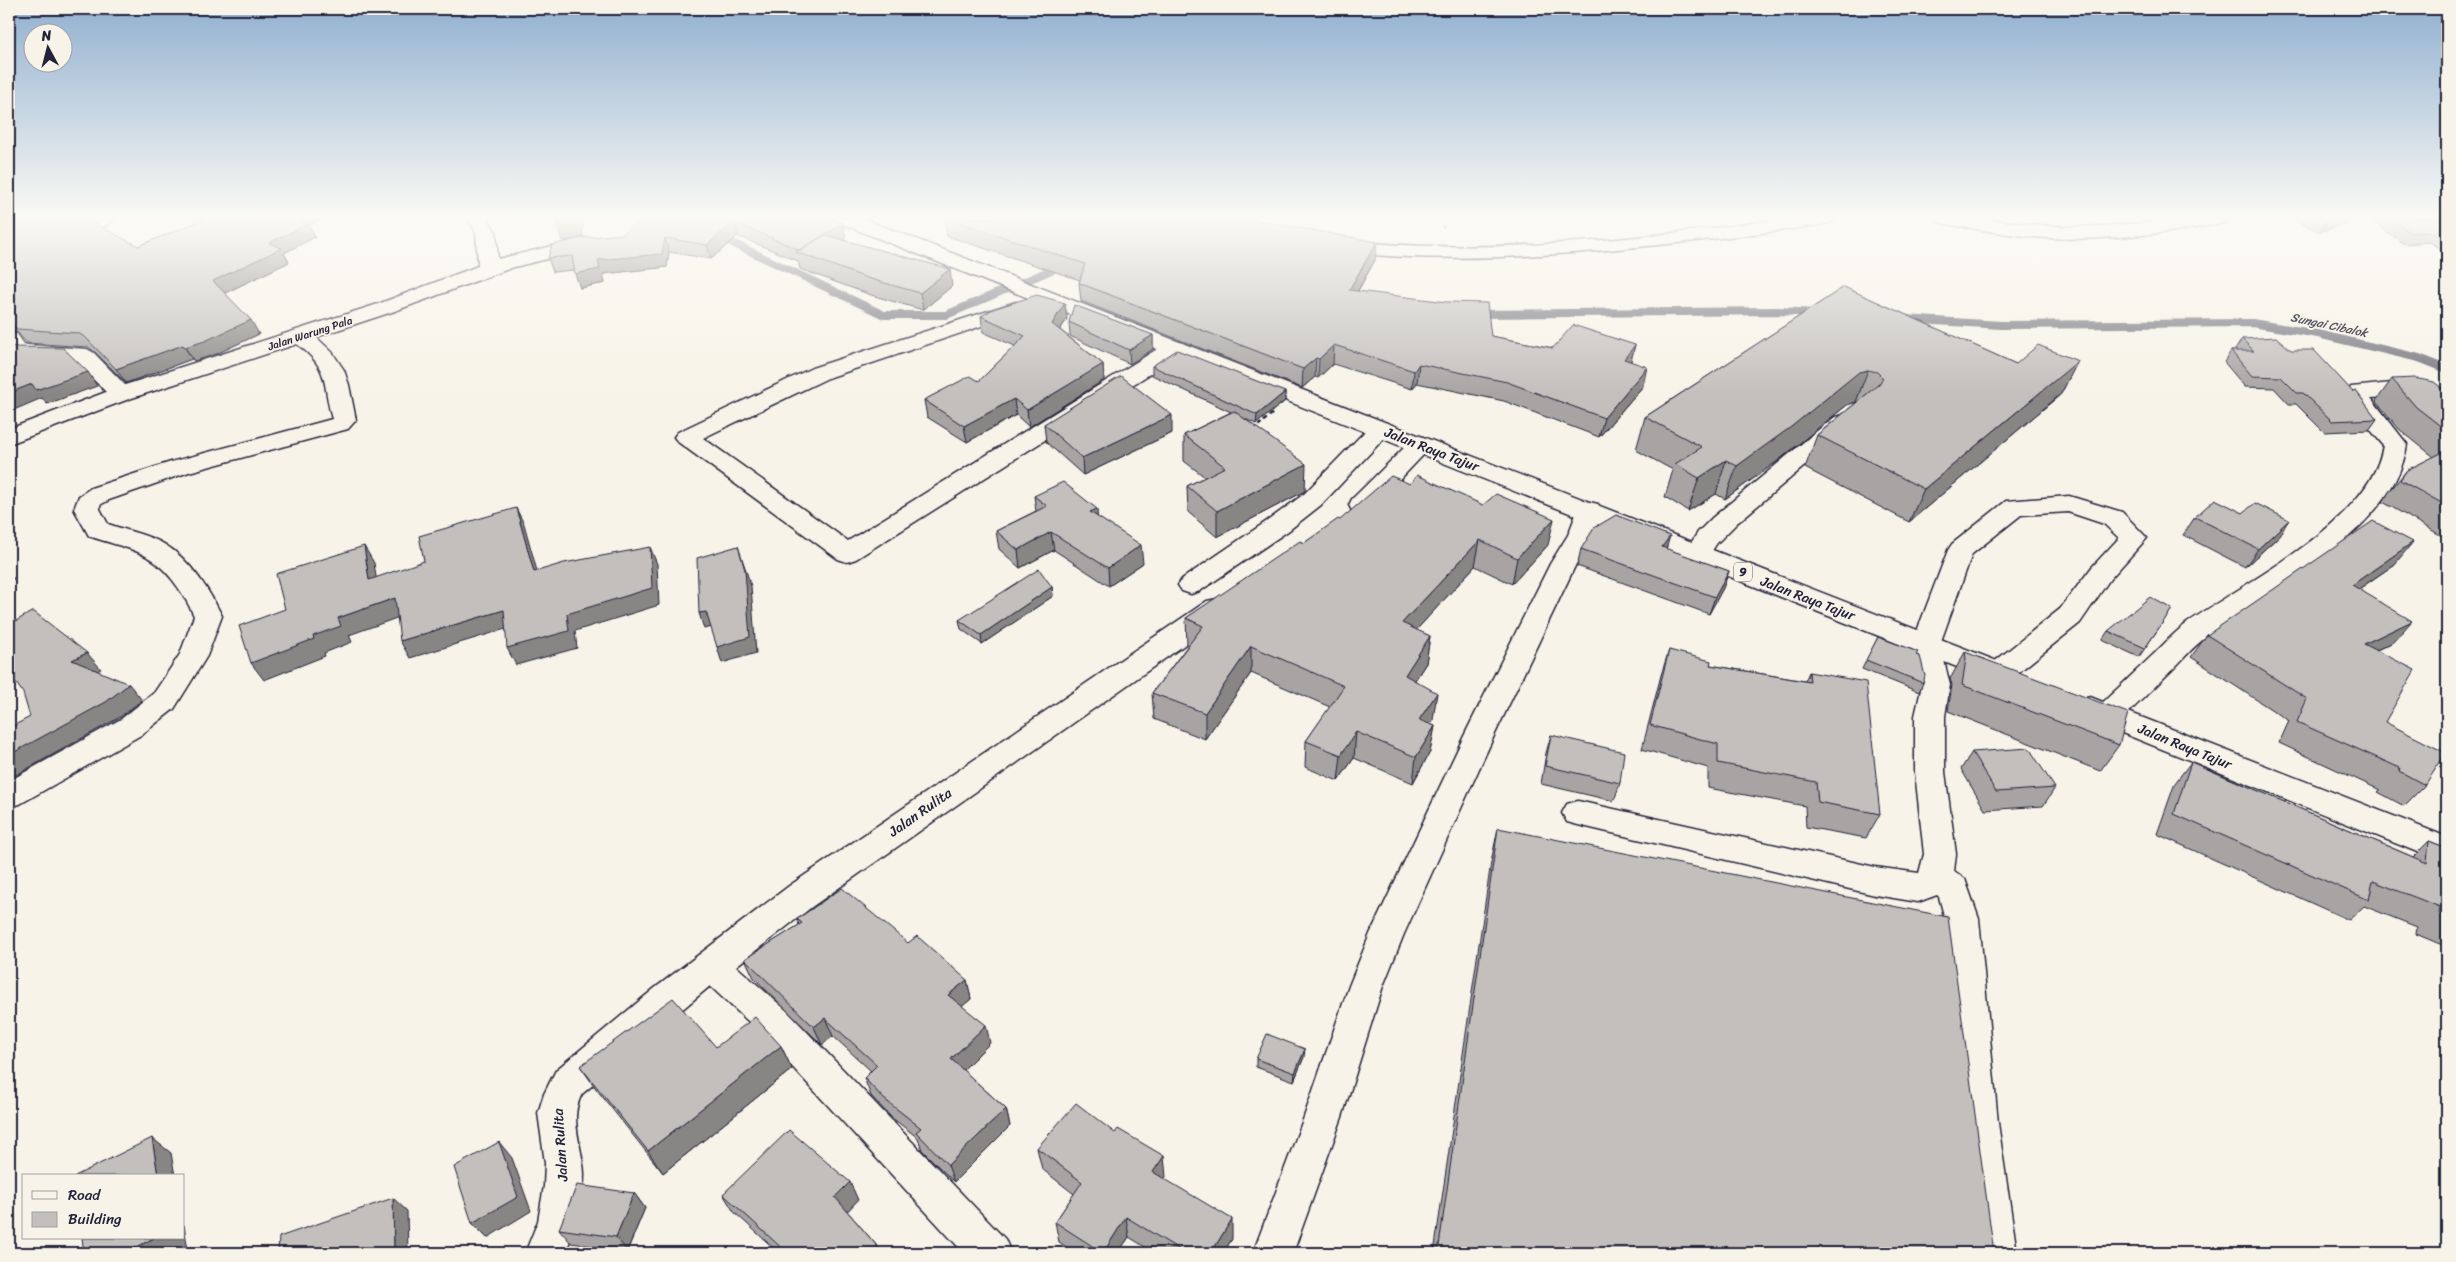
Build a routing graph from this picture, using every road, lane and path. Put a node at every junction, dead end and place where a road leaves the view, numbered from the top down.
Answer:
1 (465, 277) edge
2 (994, 277) edge
3 (1043, 297) junction
4 (300, 336) junction
5 (9, 339) edge
6 (1175, 348) junction
7 (121, 394) junction
8 (1295, 395) junction
9 (2447, 401) edge
10 (1856, 412) edge
11 (1380, 429) junction
12 (1252, 434) edge
13 (9, 436) edge
14 (1420, 445) junction
15 (1589, 510) junction
16 (1344, 522) edge
17 (1697, 554) junction
18 (1191, 585) dead end
19 (1239, 593) edge
20 (1926, 644) junction
21 (1999, 673) junction
22 (2026, 684) edge
23 (2072, 701) edge
24 (2108, 715) junction
25 (9, 796) edge
26 (1578, 813) dead end
27 (2447, 851) edge
28 (1937, 877) junction
29 (712, 965) junction
30 (545, 1253) edge
31 (991, 1253) edge
32 (1273, 1253) edge
33 (1998, 1253) edge

1 - 4 main road, Jalan Warung Pala
2 - 3 main road, Jalan Raya Tajur / 9
3 - 6 main road, Jalan Raya Tajur / 9
3 - 6 main road
4 - 7 main road, Jalan Warung Pala
4 - 25 main road
5 - 7 main road
6 - 8 main road, Jalan Raya Tajur / 9
7 - 13 main road, Jalan Warung Pala
8 - 11 main road, Jalan Raya Tajur / 9
8 - 12 path
9 - 24 main road
10 - 17 main road
11 - 14 main road, Jalan Raya Tajur / 9
11 - 18 main road
14 - 15 main road, Jalan Raya Tajur / 9
14 - 16 main road
15 - 17 main road, Jalan Raya Tajur / 9
15 - 32 main road
17 - 20 main road, Jalan Raya Tajur / 9
19 - 29 main road, Jalan Rulita
20 - 21 main road, Jalan Raya Tajur / 9
20 - 21 main road
20 - 28 main road
21 - 22 main road, Jalan Raya Tajur / 9
23 - 24 main road, Jalan Raya Tajur
24 - 27 main road, Jalan Raya Tajur
26 - 28 main road
28 - 33 main road
29 - 30 main road, Jalan Rulita
29 - 31 main road

